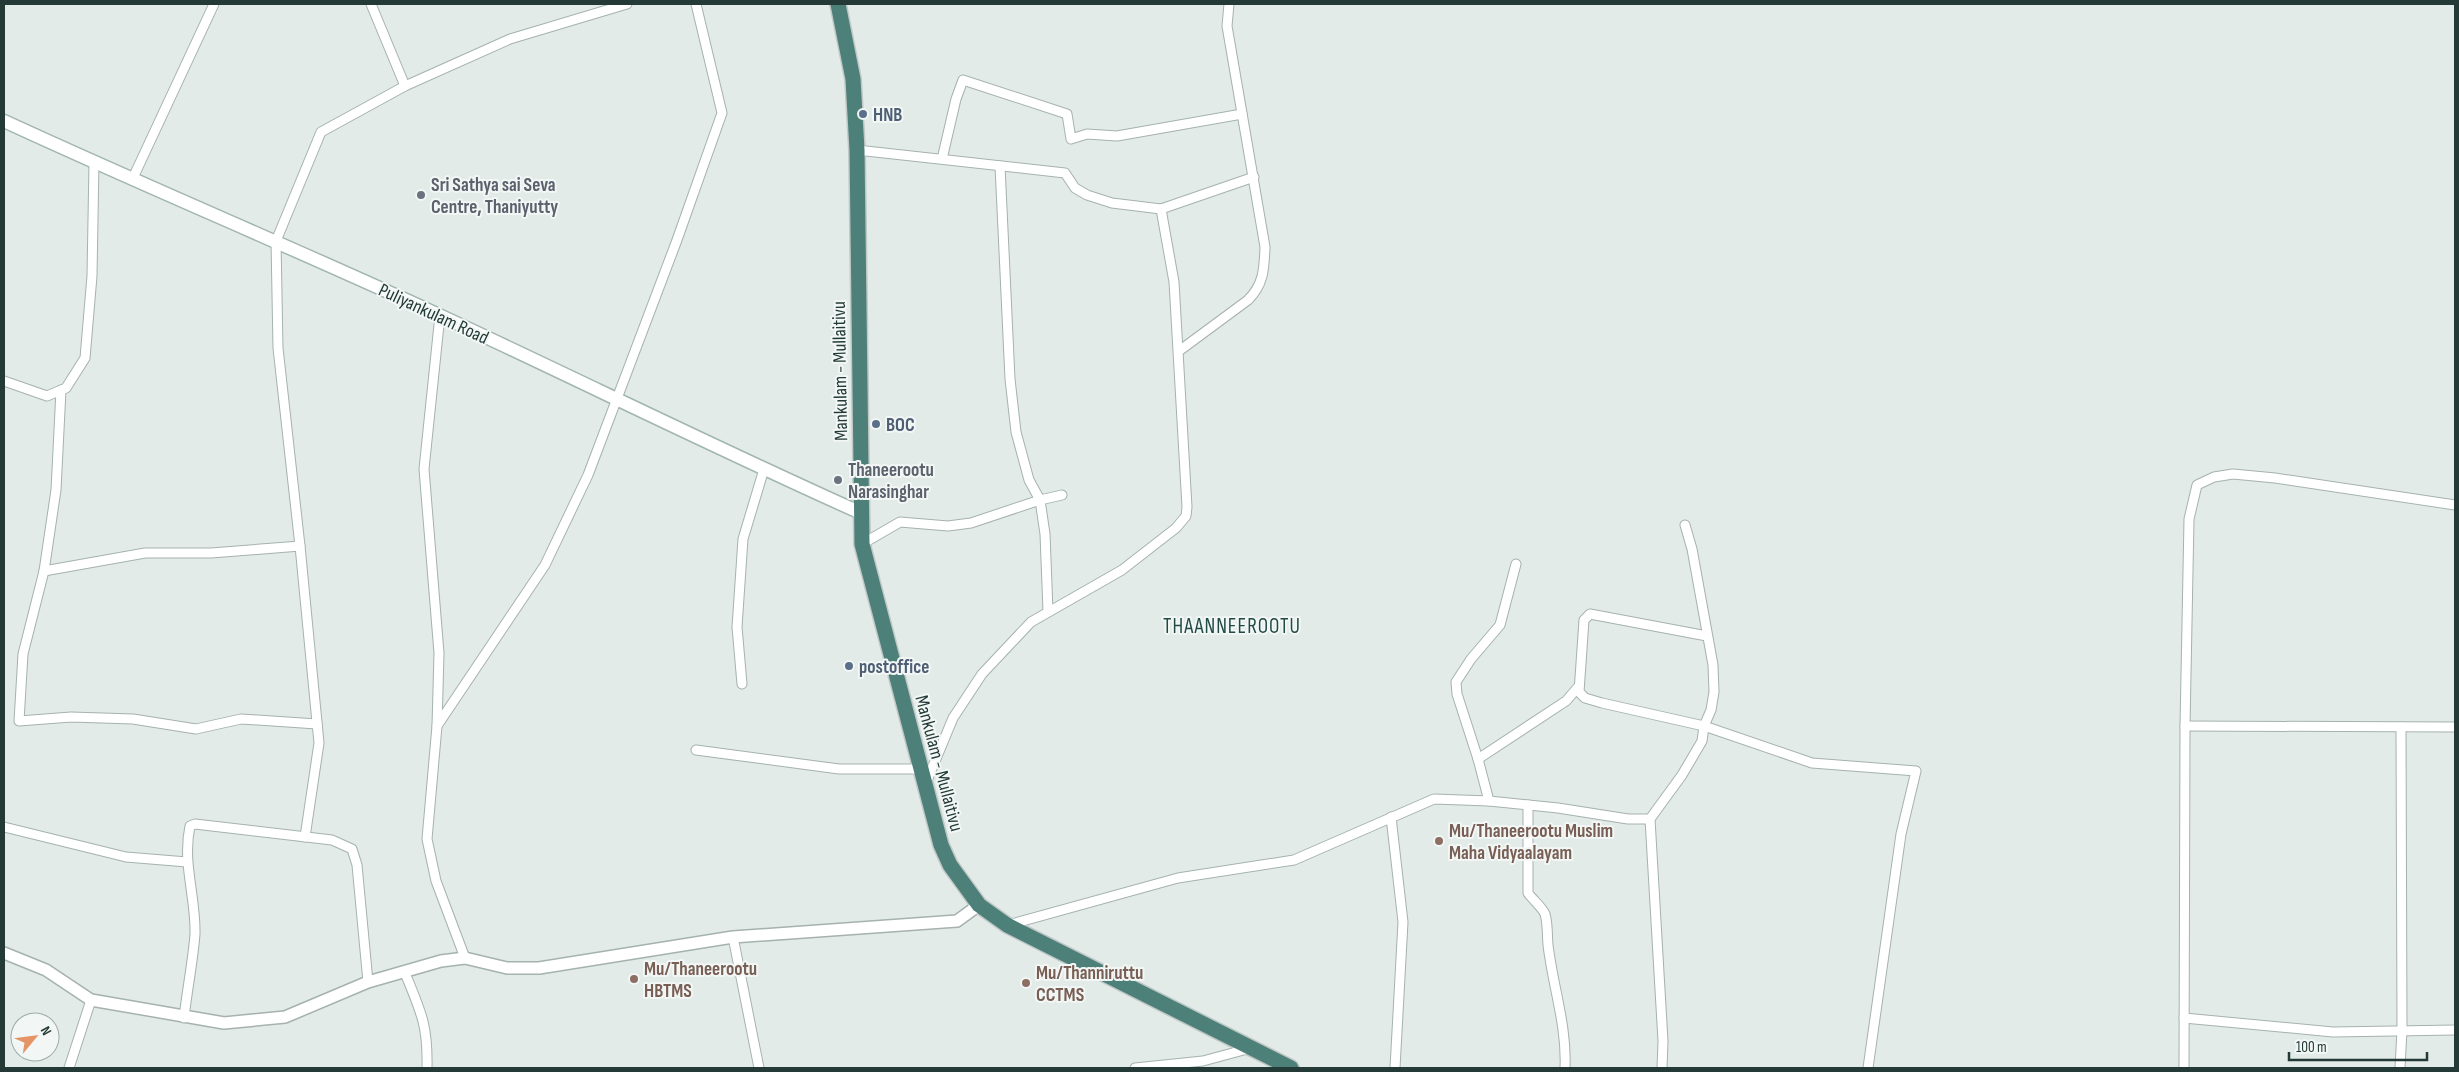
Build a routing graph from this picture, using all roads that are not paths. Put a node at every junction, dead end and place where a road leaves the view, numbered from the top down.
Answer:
1 (214, 4) edge
2 (371, 4) edge
3 (627, 4) edge
4 (696, 4) edge
5 (838, 4) edge
6 (1229, 4) edge
7 (404, 86) junction
8 (1242, 114) junction
9 (4, 121) edge
10 (857, 150) junction
11 (942, 159) junction
12 (94, 163) junction
13 (1000, 166) junction
14 (1254, 177) junction
15 (132, 180) junction
16 (1161, 209) junction
17 (276, 241) junction
18 (440, 315) junction
19 (1180, 351) junction
20 (4, 381) edge
21 (60, 390) junction
22 (617, 398) junction
23 (764, 469) junction
24 (1062, 496) dead end
25 (1040, 500) junction
26 (2455, 505) edge
27 (861, 513) junction
28 (1685, 525) dead end
29 (862, 544) junction
30 (300, 546) junction
31 (1516, 564) dead end
32 (44, 571) junction
33 (1048, 611) junction
34 (1707, 636) junction
35 (742, 684) dead end
36 (1579, 686) junction
37 (317, 724) junction
38 (437, 726) junction
39 (1704, 726) junction
40 (2185, 726) junction
41 (2401, 727) junction
42 (2455, 727) edge
43 (696, 750) dead end
44 (1478, 759) junction
45 (920, 768) junction
46 (925, 785) junction
47 (1488, 801) junction
48 (1528, 805) junction
49 (1391, 817) junction
50 (1650, 819) junction
51 (4, 827) edge
52 (305, 836) junction
53 (187, 862) junction
54 (979, 904) junction
55 (1007, 925) junction
56 (733, 937) junction
57 (4, 953) edge
58 (465, 958) junction
59 (405, 973) junction
60 (368, 982) junction
61 (91, 1000) junction
62 (184, 1018) junction
63 (2184, 1018) junction
64 (2402, 1030) junction
65 (2455, 1030) edge
66 (1252, 1048) junction
67 (1203, 1064) edge
68 (69, 1068) edge
69 (426, 1068) edge
70 (760, 1068) edge
71 (1135, 1068) edge
72 (1291, 1068) edge
73 (1394, 1068) edge
74 (1565, 1068) edge
75 (1662, 1068) edge
76 (1868, 1068) edge
77 (2184, 1068) edge
78 (2400, 1068) edge

1 - 15 street
2 - 7 street
3 - 7 street
4 - 22 street
5 - 10 highway, Mankulam - Mullaitivu
6 - 8 street
7 - 17 street
8 - 11 street
8 - 14 street
9 - 12 main road, Puliyankulam Road
10 - 11 street
10 - 27 highway, Mankulam - Mullaitivu
11 - 13 street
12 - 15 main road, Puliyankulam Road
12 - 21 street
13 - 16 street
13 - 25 street
14 - 16 street
14 - 19 street
15 - 17 main road, Puliyankulam Road
16 - 19 street
17 - 18 main road, Puliyankulam Road
17 - 30 street
18 - 22 main road, Puliyankulam Road
18 - 38 street
19 - 33 street
20 - 21 street
21 - 32 street
22 - 23 main road, Puliyankulam Road
22 - 38 street
23 - 27 main road, Puliyankulam Road
23 - 35 street
24 - 25 street
25 - 29 street
25 - 33 street
26 - 40 street
27 - 29 highway, Mankulam - Mullaitivu
28 - 34 street
29 - 45 highway, Mankulam - Mullaitivu
30 - 32 street
30 - 37 street
31 - 44 street
32 - 37 street
33 - 46 street
34 - 36 street
34 - 39 street
36 - 39 street
36 - 44 street
37 - 52 street
38 - 58 street
39 - 50 street
39 - 76 street
40 - 41 street
40 - 63 street
41 - 42 street
41 - 64 street
43 - 45 street
44 - 47 street
45 - 46 highway, Mankulam - Mullaitivu
46 - 54 highway, Mankulam - Mullaitivu
47 - 48 street
47 - 49 street
48 - 50 street
48 - 74 street
49 - 55 street
49 - 73 street
50 - 75 street
51 - 53 street
52 - 53 street
52 - 60 street
53 - 62 street
54 - 55 highway, Mankulam - Mullaitivu
54 - 56 street
55 - 66 highway, Mankulam - Mullaitivu
56 - 58 street
56 - 70 street
57 - 61 street
58 - 59 street
59 - 60 street
59 - 69 street
60 - 62 street
61 - 62 street
61 - 68 street
63 - 64 street
63 - 77 street
64 - 65 street
64 - 78 street
66 - 67 street
66 - 72 highway, Mankulam - Mullaitivu
67 - 71 street

